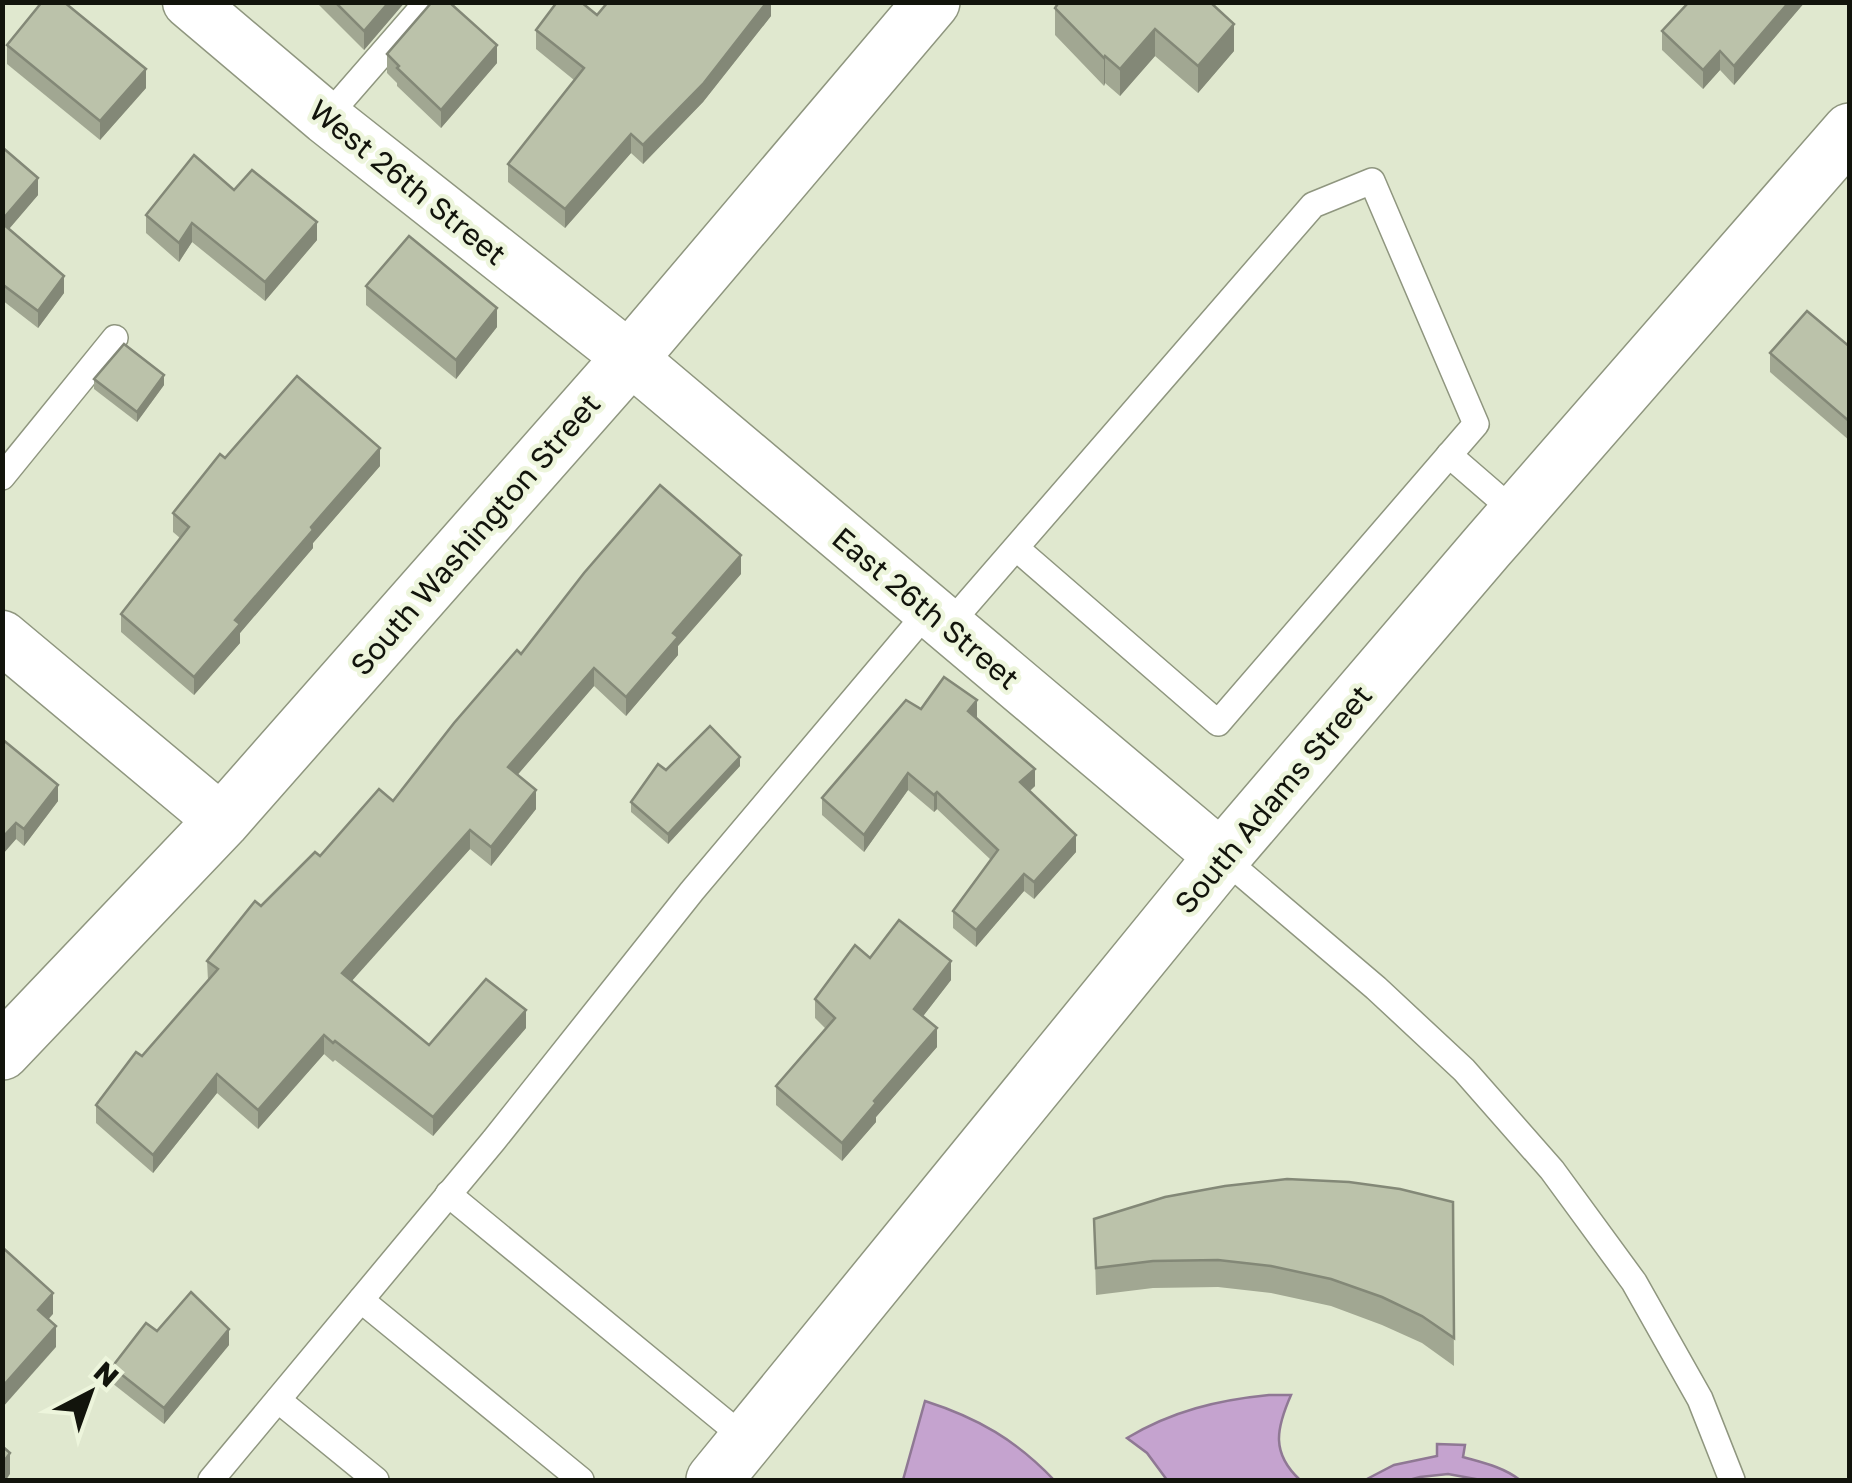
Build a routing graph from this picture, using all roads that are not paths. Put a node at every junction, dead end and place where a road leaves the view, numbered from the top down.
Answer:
1 (189, 2) edge
2 (427, 2) edge
3 (932, 2) edge
4 (326, 118) junction
5 (1850, 130) edge
6 (115, 338) dead end
7 (630, 358) junction
8 (1449, 455) junction
9 (2, 477) edge
10 (1516, 513) junction
11 (1016, 548) junction
12 (938, 618) junction
13 (2, 636) edge
14 (222, 821) junction
15 (1222, 858) junction
16 (2, 1052) edge
17 (448, 1194) junction
18 (361, 1300) junction
19 (278, 1400) junction
20 (730, 1460) edge
21 (211, 1480) edge
22 (376, 1480) edge
23 (581, 1480) edge
24 (1732, 1480) edge

1 - 4 street, West 26th Street
2 - 4 lane
3 - 7 main road, South Washington Street
4 - 7 street, West 26th Street
5 - 10 main road, South Adams Street
6 - 9 lane
7 - 12 street, East 26th Street
7 - 14 main road, South Washington Street
8 - 10 lane
8 - 11 lane
8 - 11 lane
10 - 15 main road, South Adams Street
11 - 12 lane
12 - 15 street, East 26th Street
12 - 17 lane
13 - 14 street
14 - 16 main road, South Washington Street
15 - 20 main road, South Adams Street
15 - 24 lane
17 - 18 lane
17 - 20 lane
18 - 19 lane
18 - 23 lane
19 - 21 lane
19 - 22 lane

